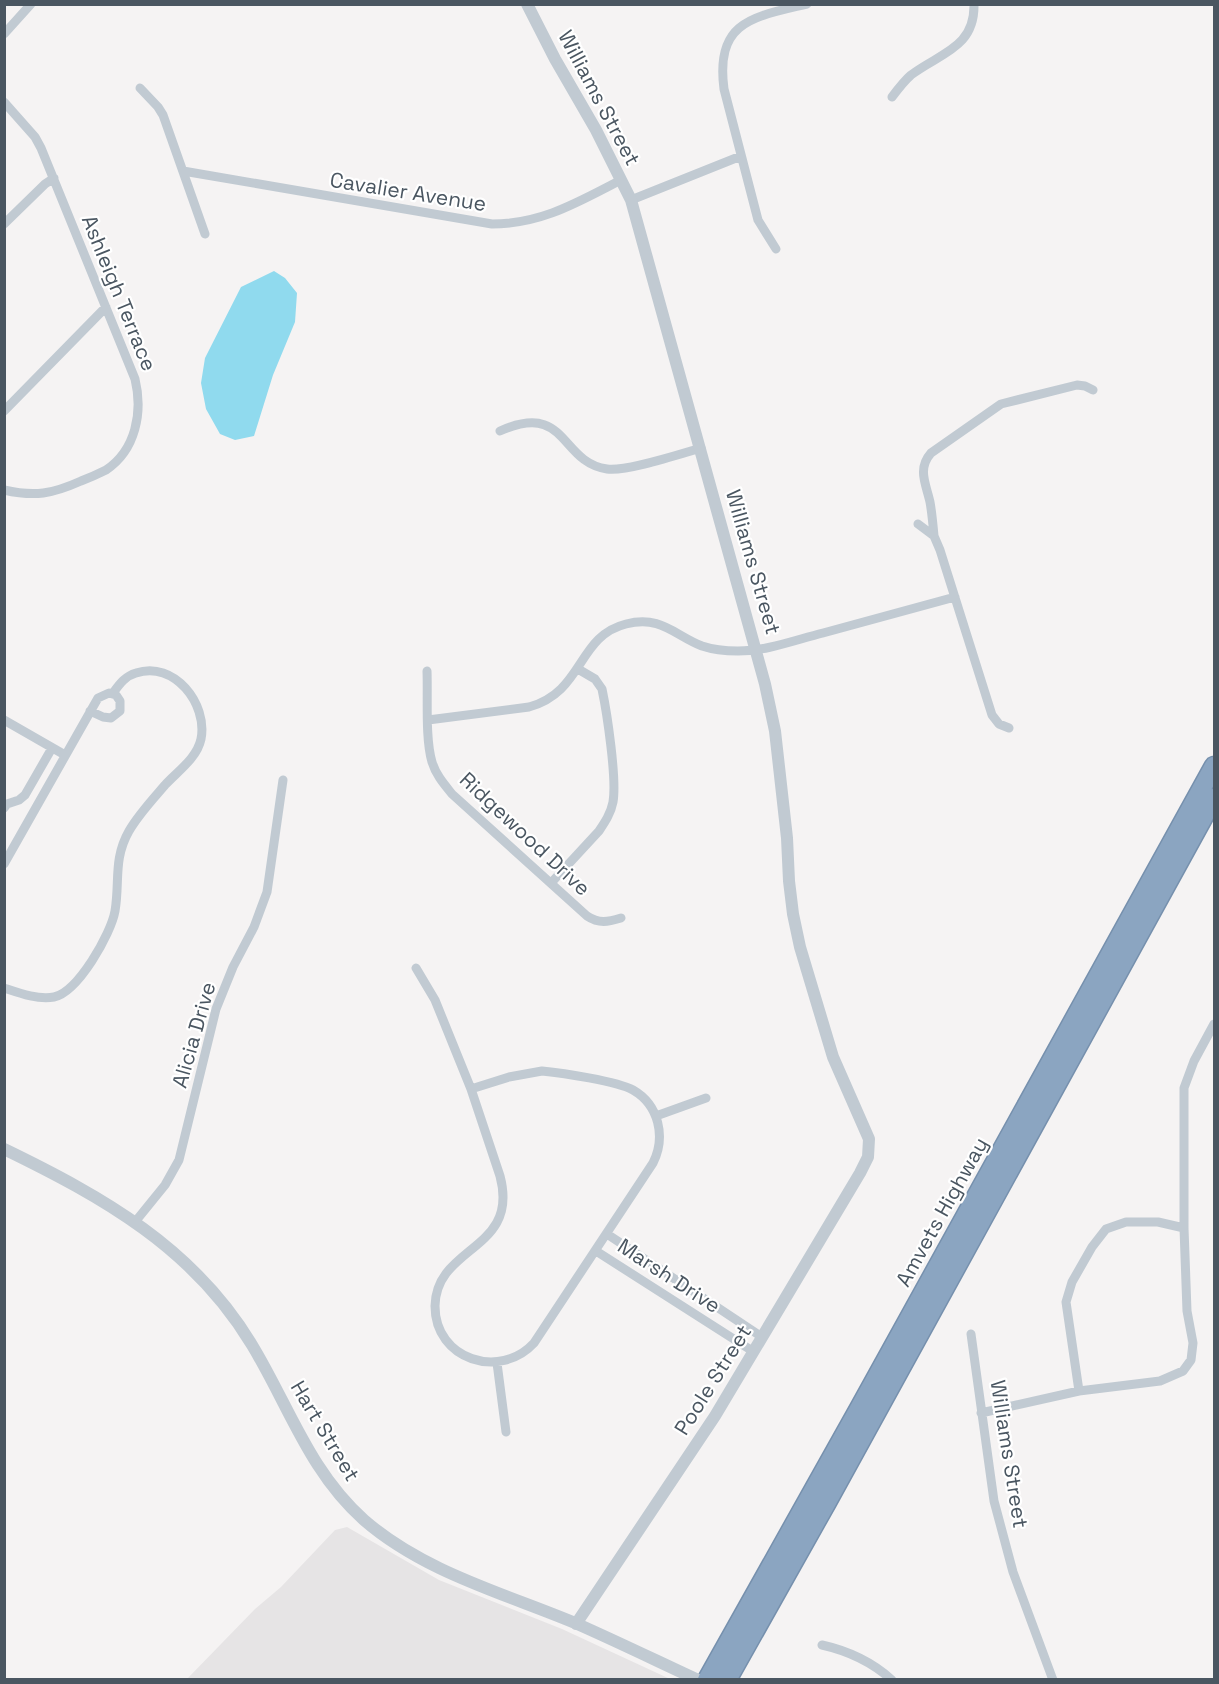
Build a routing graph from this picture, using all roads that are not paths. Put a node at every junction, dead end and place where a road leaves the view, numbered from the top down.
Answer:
1 (32, 4) edge
2 (527, 4) edge
3 (807, 4) edge
4 (974, 4) edge
5 (4, 34) edge
6 (140, 88) dead end
7 (892, 97) dead end
8 (4, 102) edge
9 (741, 156) junction
10 (183, 171) junction
11 (54, 178) junction
12 (621, 180) junction
13 (631, 200) junction
14 (4, 225) edge
15 (205, 234) dead end
16 (776, 249) dead end
17 (106, 307) junction
18 (1093, 390) dead end
19 (4, 411) edge
20 (500, 431) dead end
21 (701, 448) junction
22 (4, 490) edge
23 (918, 524) dead end
24 (934, 536) junction
25 (955, 597) junction
26 (758, 650) junction
27 (578, 669) junction
28 (427, 671) dead end
29 (113, 693) junction
30 (90, 711) junction
31 (4, 720) edge
32 (429, 720) junction
33 (1009, 728) dead end
34 (52, 748) junction
35 (65, 755) junction
36 (1215, 766) edge
37 (283, 780) dead end
38 (1215, 798) edge
39 (4, 808) edge
40 (4, 864) edge
41 (551, 883) junction
42 (621, 918) dead end
43 (416, 968) dead end
44 (4, 988) edge
45 (1215, 1024) edge
46 (471, 1089) junction
47 (706, 1098) dead end
48 (656, 1116) junction
49 (4, 1149) edge
50 (869, 1150) joint
51 (135, 1221) junction
52 (1184, 1228) junction
53 (607, 1234) junction
54 (596, 1251) junction
55 (971, 1334) dead end
56 (762, 1337) junction
57 (754, 1352) junction
58 (497, 1363) junction
59 (1078, 1391) junction
60 (981, 1413) junction
61 (506, 1432) dead end
62 (576, 1624) junction
63 (822, 1645) dead end
64 (693, 1677) edge
65 (707, 1680) edge
66 (727, 1680) edge
67 (892, 1680) edge
68 (1053, 1680) edge

1 - 5 street
2 - 12 street, Williams Street
3 - 9 street
4 - 7 street
6 - 10 street
8 - 11 street, Ashleigh Terrace
9 - 13 street
9 - 16 street
10 - 12 street, Cavalier Avenue
10 - 15 street
11 - 14 street
11 - 17 street, Ashleigh Terrace
12 - 13 street, Williams Street
13 - 21 street, Williams Street
17 - 19 street
17 - 22 street, Ashleigh Terrace
18 - 24 street
20 - 21 street
21 - 26 street, Williams Street
23 - 24 street
24 - 25 street
25 - 26 street
25 - 33 street
26 - 27 street
26 - 50 street, Williams Street
27 - 32 street
27 - 41 street
28 - 32 street, Ridgewood Drive
29 - 30 street
29 - 30 street
29 - 44 street
30 - 35 street
31 - 34 street
32 - 41 street, Ridgewood Drive
34 - 35 street
34 - 39 street
35 - 40 street
36 - 65 highway, Amvets Highway
37 - 51 street, Alicia Drive
38 - 66 highway, Amvets Highway
41 - 42 street, Ridgewood Drive
43 - 46 street
45 - 52 street
46 - 48 street
46 - 58 street
47 - 48 street
48 - 53 street
49 - 51 street, Hart Street
50 - 56 street, Poole Street
51 - 62 street, Hart Street
52 - 59 street
52 - 59 street
53 - 54 street
53 - 56 street, Marsh Drive
54 - 57 street, Marsh Drive
54 - 58 street
55 - 60 street, Williams Street
56 - 57 street, Poole Street
57 - 62 street, Poole Street
58 - 61 street
59 - 60 street
60 - 68 street, Williams Street
62 - 64 street, Hart Street
63 - 67 street

